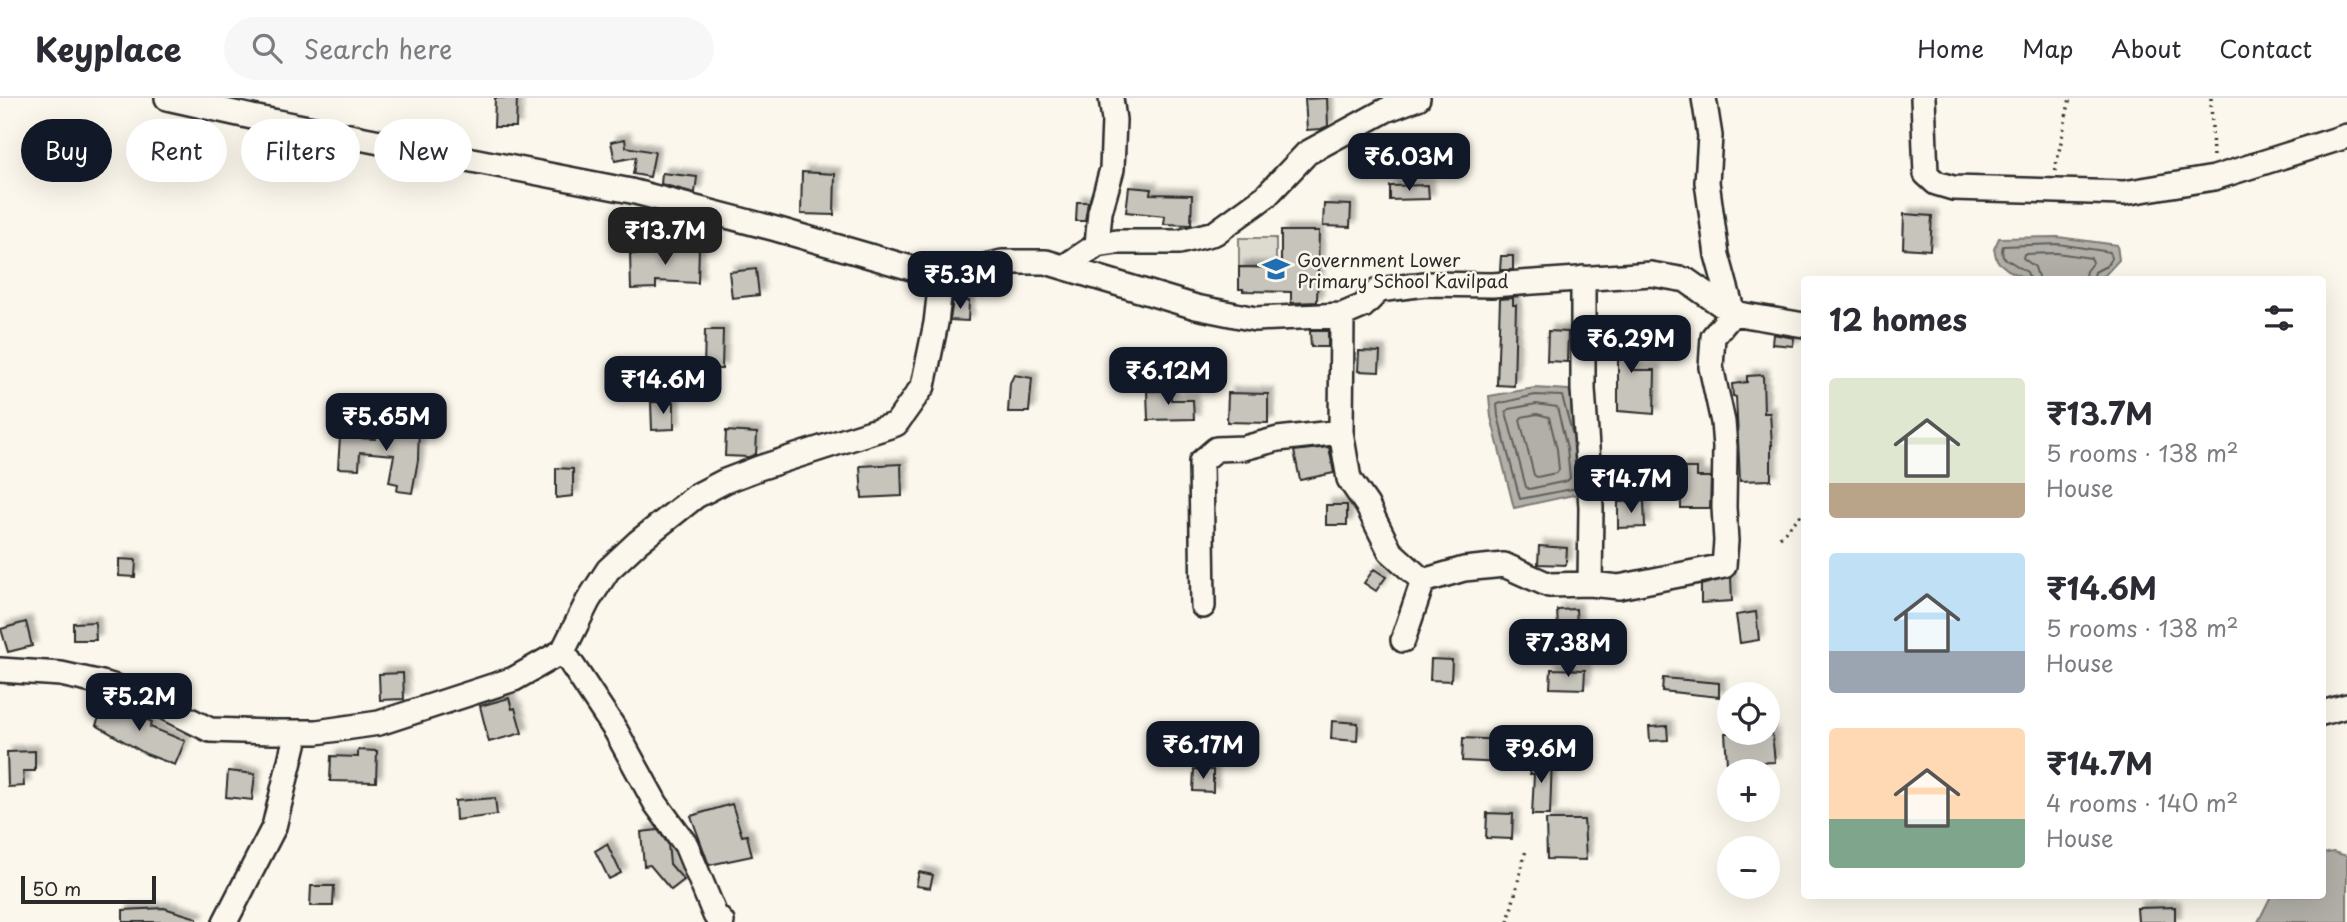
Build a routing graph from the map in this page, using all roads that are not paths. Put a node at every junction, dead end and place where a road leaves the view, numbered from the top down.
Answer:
1 (167, 98) edge
2 (1111, 98) edge
3 (1418, 98) edge
4 (1704, 98) edge
5 (1923, 98) edge
6 (2347, 136) edge
7 (1097, 246) junction
8 (1064, 267) junction
9 (942, 271) junction
10 (1583, 278) junction
11 (1733, 313) junction
12 (1342, 315) junction
13 (1801, 324) edge
14 (1341, 432) junction
15 (1423, 581) junction
16 (1590, 584) junction
17 (1203, 606) dead end
18 (1404, 640) dead end
19 (563, 651) junction
20 (0, 670) edge
21 (2347, 706) edge
22 (2326, 712) edge
23 (297, 732) junction
24 (225, 922) edge
25 (723, 922) edge

1 - 9 street
2 - 7 street
3 - 7 street
4 - 11 street
5 - 6 street
7 - 8 street
8 - 9 street
8 - 12 street
9 - 19 street
10 - 11 street
10 - 12 street
10 - 16 street
11 - 13 street
11 - 16 street
12 - 14 street
14 - 15 street
14 - 17 street
15 - 16 street
15 - 18 street
19 - 23 street
19 - 25 street
20 - 23 street
21 - 22 street
23 - 24 street

